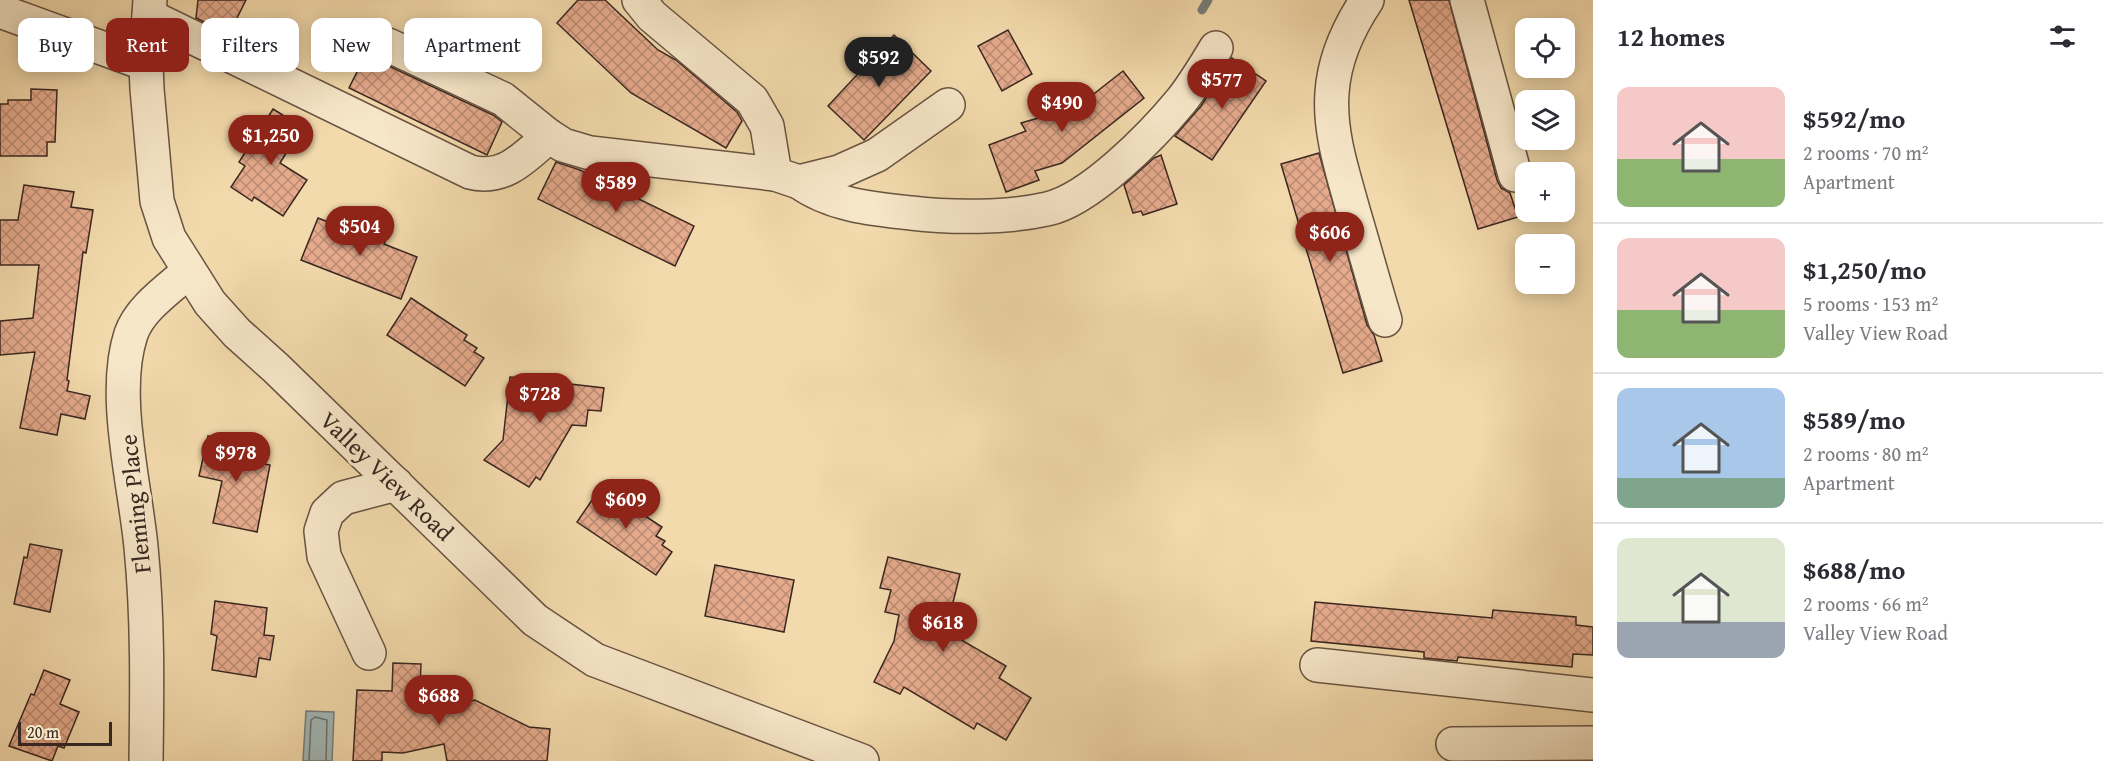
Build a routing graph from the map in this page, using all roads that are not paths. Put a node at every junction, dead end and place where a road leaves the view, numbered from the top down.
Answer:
1 (639, 0) edge
2 (1367, 0) edge
3 (1467, 0) edge
4 (149, 8) edge
5 (0, 11) edge
6 (392, 47) edge
7 (1216, 48) dead end
8 (106, 49) edge
9 (147, 72) edge
10 (948, 105) dead end
11 (549, 136) junction
12 (1515, 175) dead end
13 (787, 178) junction
14 (189, 271) junction
15 (1385, 320) dead end
16 (396, 484) junction
17 (369, 653) dead end
18 (1317, 665) dead end
19 (1593, 695) edge
20 (1593, 743) edge
21 (1453, 744) dead end
22 (146, 761) edge
23 (862, 761) edge

1 - 13 street
2 - 15 street
3 - 12 street
4 - 11 street
5 - 8 street
6 - 11 street
7 - 13 street
9 - 14 street, Valley View Road
10 - 13 street
11 - 13 street
14 - 16 street, Valley View Road
14 - 22 street, Fleming Place
16 - 17 street
16 - 23 street, Valley View Road
18 - 19 street
20 - 21 street

